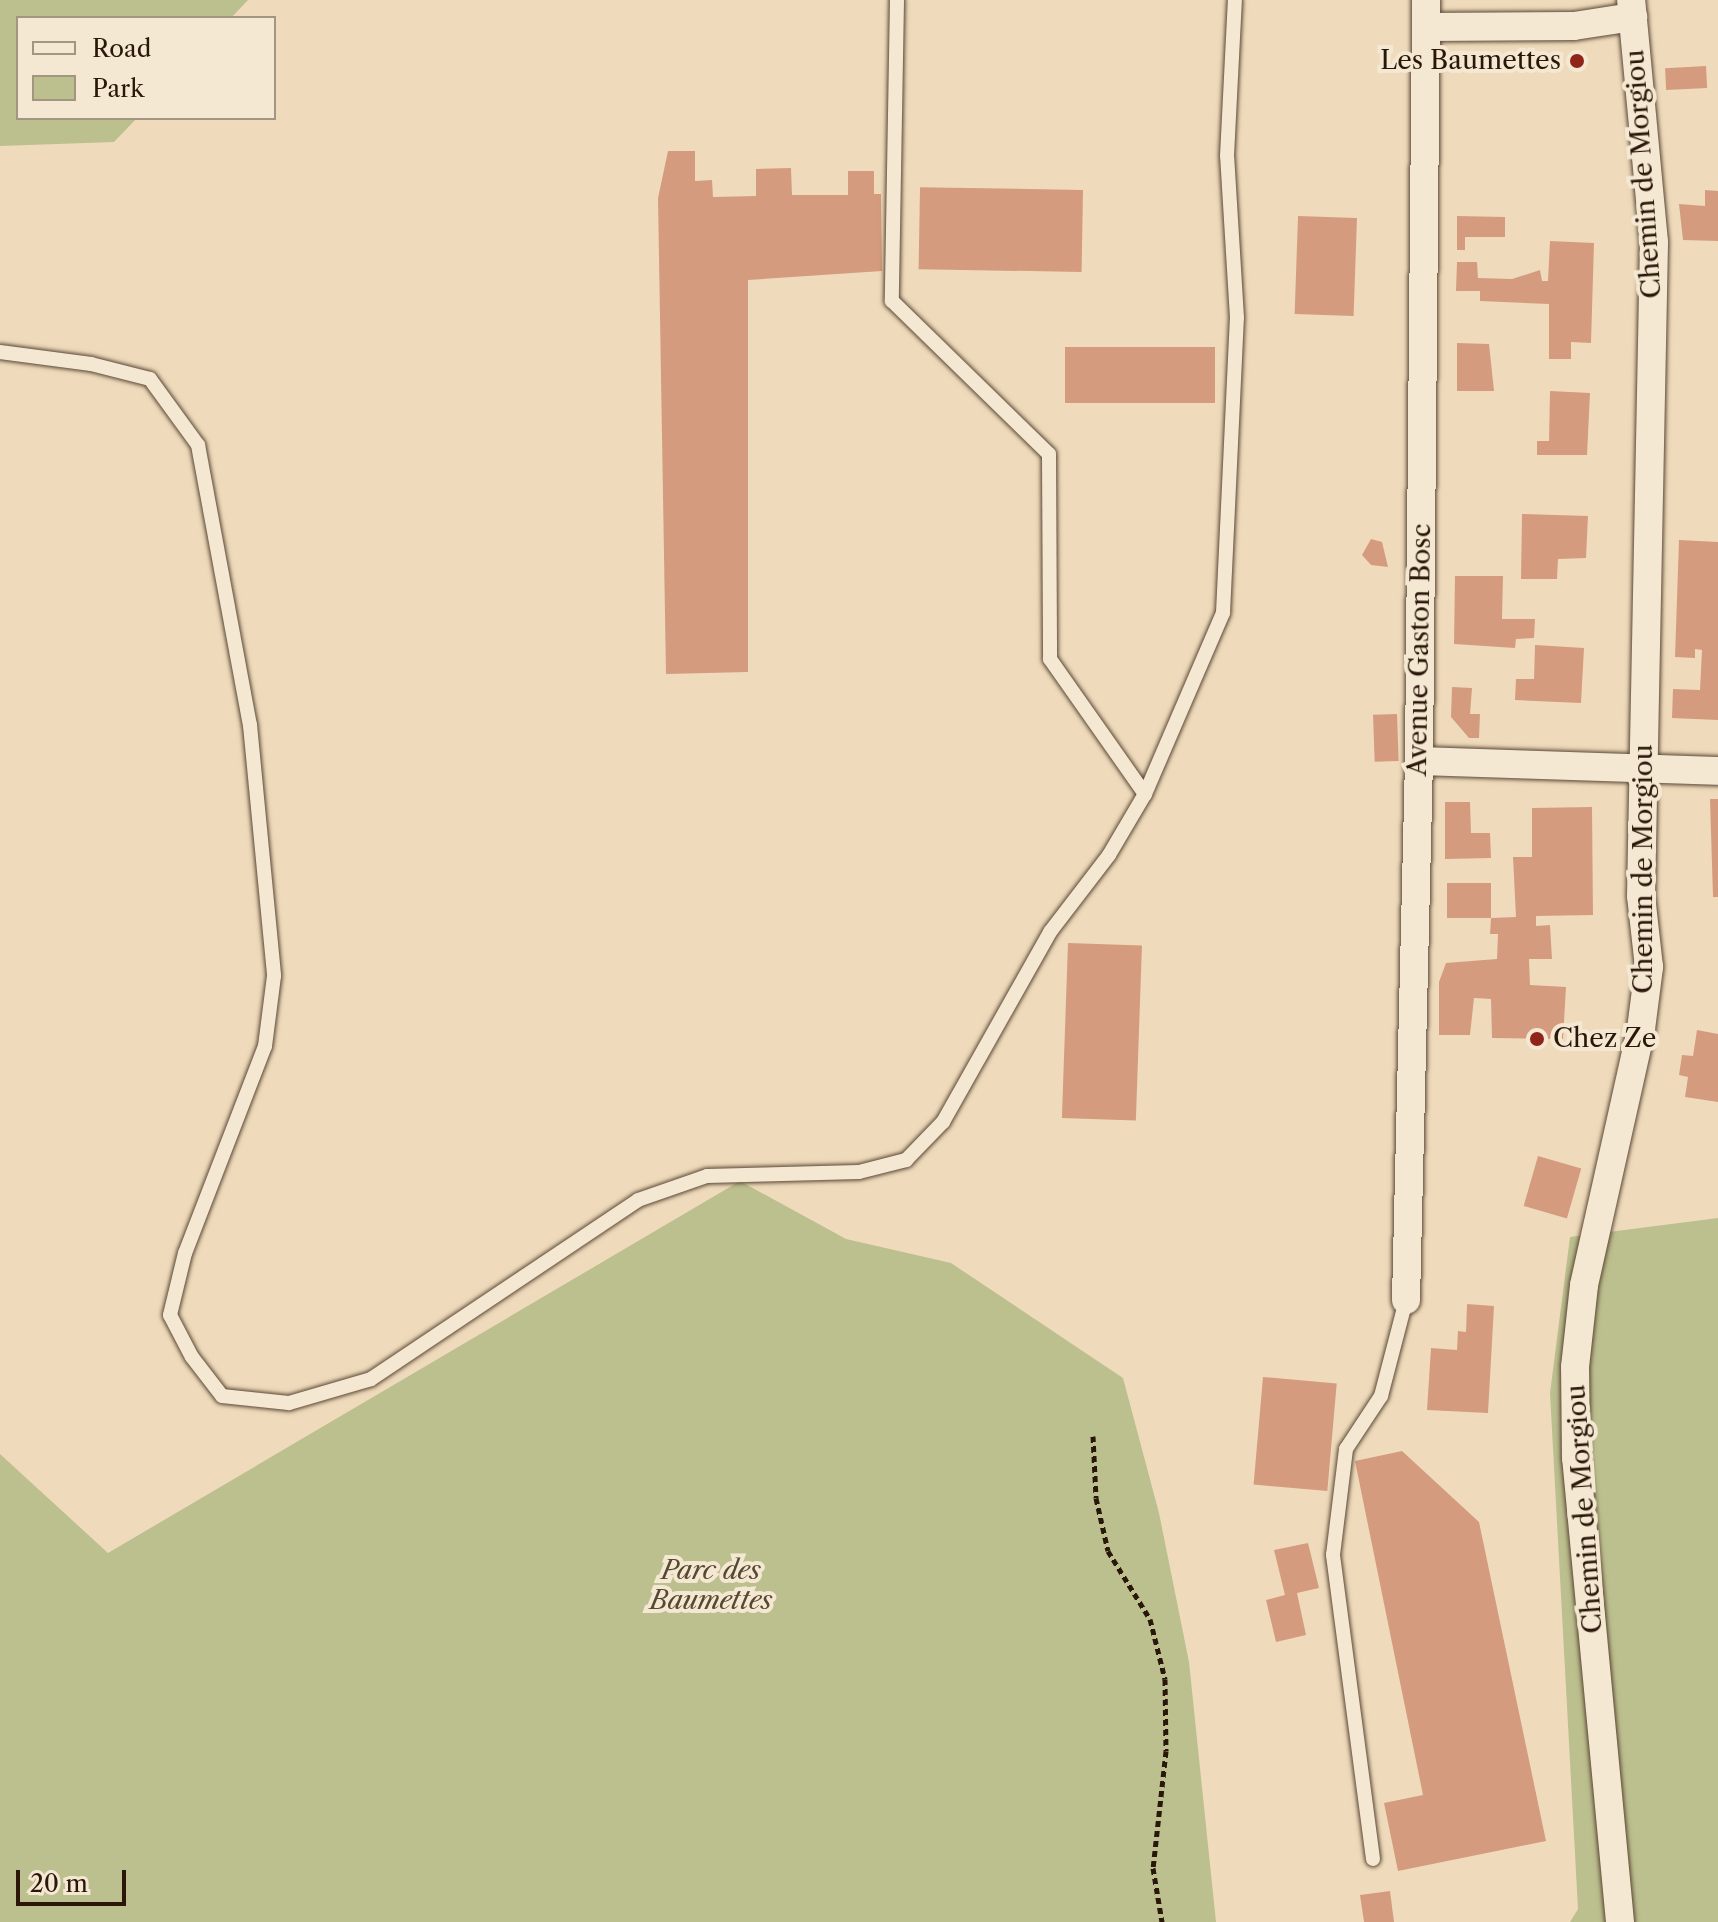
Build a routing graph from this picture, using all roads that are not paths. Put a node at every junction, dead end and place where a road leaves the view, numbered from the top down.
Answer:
1 (897, 0) edge
2 (1235, 0) edge
3 (1632, 8) edge
4 (1426, 14) edge
5 (0, 352) edge
6 (1419, 761) junction
7 (1643, 768) junction
8 (1718, 771) edge
9 (1145, 794) junction
10 (1406, 1300) joint
11 (1373, 1859) dead end
12 (1620, 1922) edge

1 - 9 lane
2 - 9 lane
3 - 4 street
3 - 7 street, Chemin de Morgiou
4 - 6 street, Avenue Gaston Bosc
5 - 9 lane
6 - 7 street
6 - 10 street, Avenue Gaston Bosc
7 - 8 street
7 - 12 street, Chemin de Morgiou
10 - 11 lane

